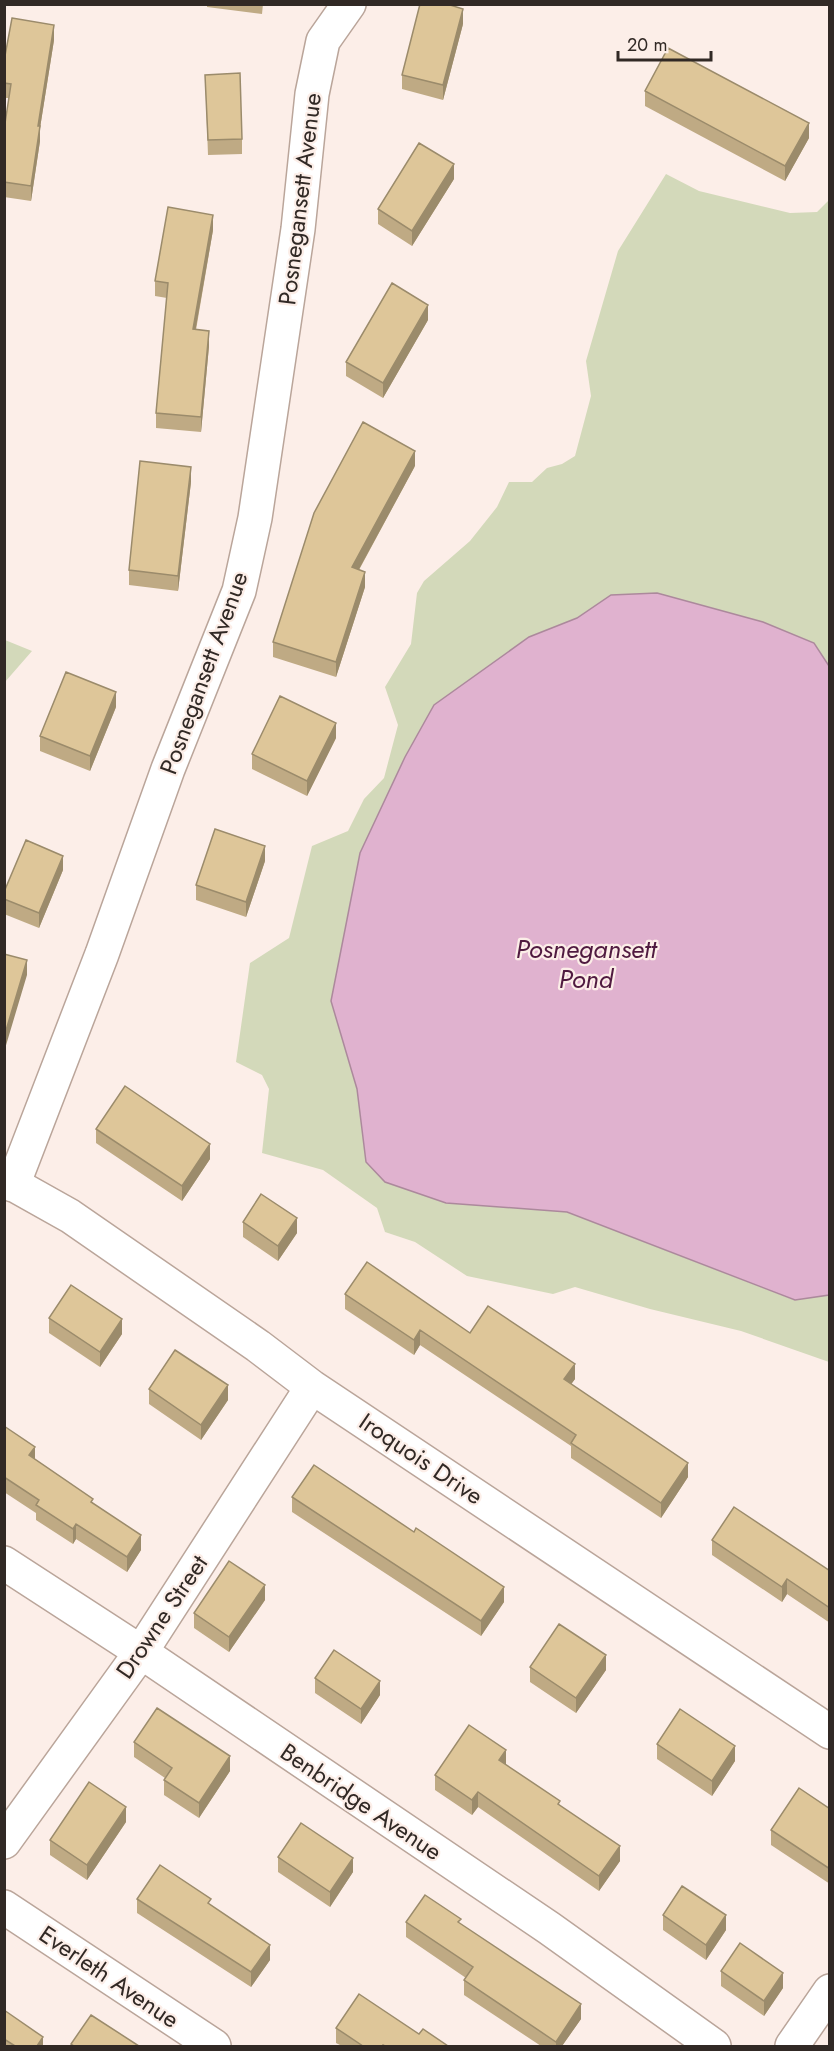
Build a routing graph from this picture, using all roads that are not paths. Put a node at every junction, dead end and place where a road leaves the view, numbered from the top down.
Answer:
1 (349, 4) edge
2 (9, 1182) edge
3 (312, 1387) junction
4 (4, 1563) edge
5 (141, 1652) junction
6 (830, 1732) edge
7 (4, 1842) edge
8 (4, 1907) edge
9 (830, 1991) edge
10 (214, 2046) edge
11 (714, 2046) edge
12 (792, 2046) edge

1 - 2 street, Posnegansett Avenue
2 - 3 street, Iroquois Drive
3 - 5 street, Drowne Street
3 - 6 street, Iroquois Drive
4 - 5 street, Benbridge Avenue
5 - 7 street, Drowne Street
5 - 11 street, Benbridge Avenue
8 - 10 street, Everleth Avenue
9 - 12 street

